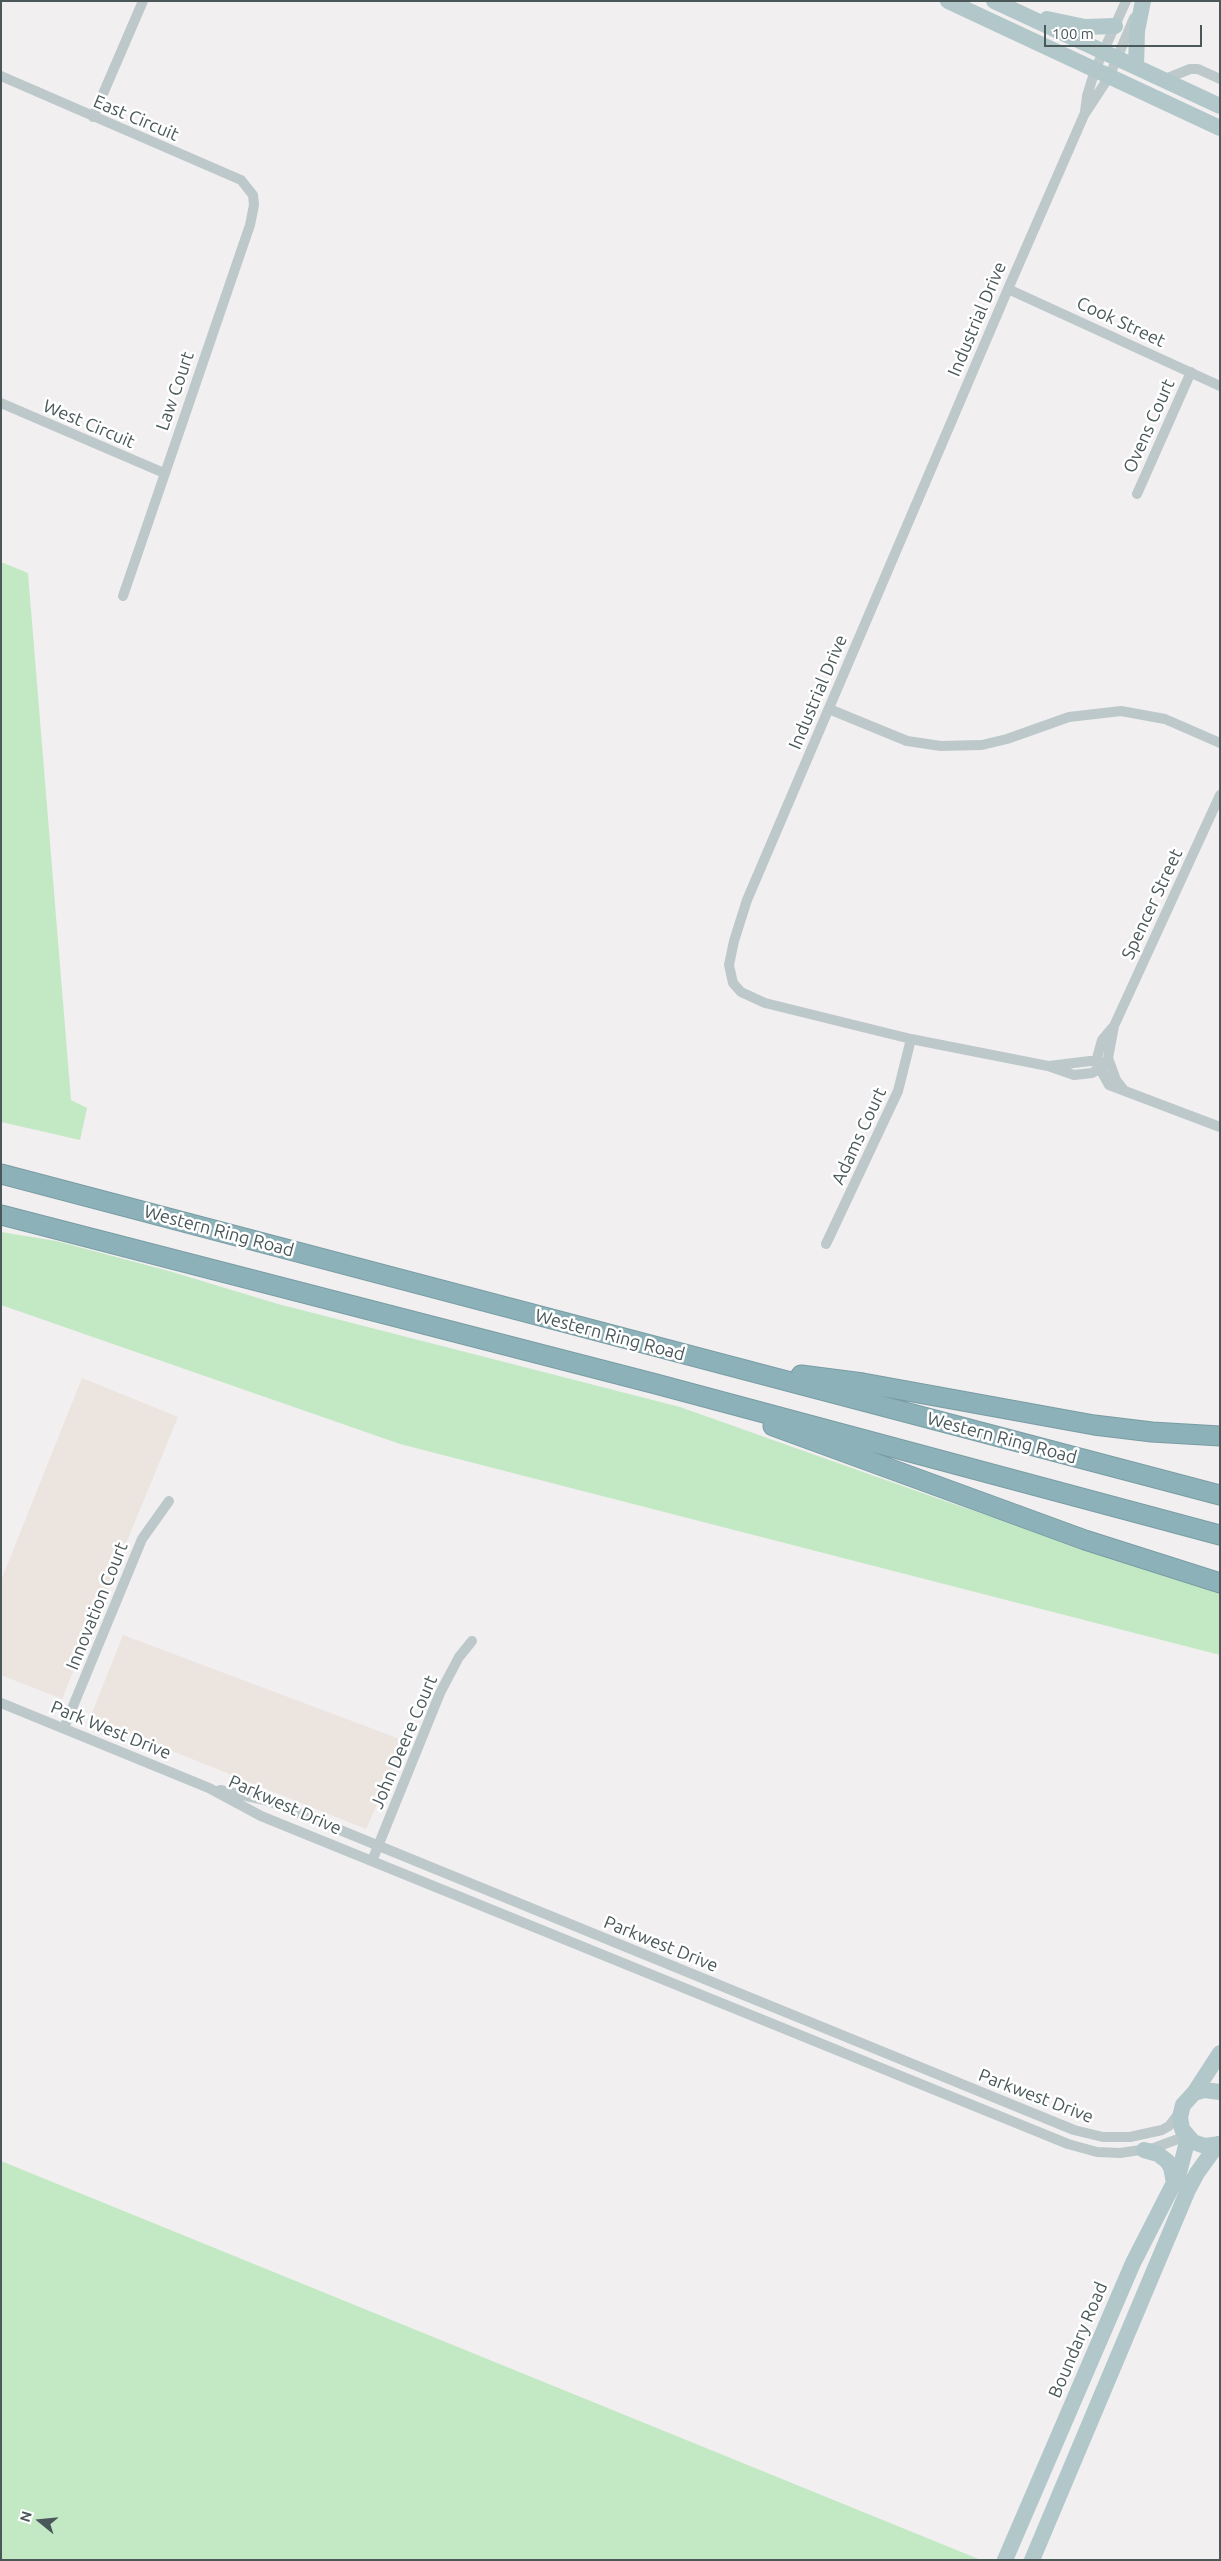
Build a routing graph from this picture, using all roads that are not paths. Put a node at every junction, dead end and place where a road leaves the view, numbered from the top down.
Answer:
1 (143, 1) edge
2 (948, 1) edge
3 (994, 1) edge
4 (1126, 1) edge
5 (1142, 1) edge
6 (1032, 19) junction
7 (1115, 26) junction
8 (1110, 56) junction
9 (1136, 67) junction
10 (1102, 73) junction
11 (1, 76) edge
12 (1220, 79) edge
13 (1163, 80) junction
14 (1220, 106) edge
15 (1084, 115) junction
16 (93, 116) junction
17 (1220, 128) edge
18 (253, 195) joint
19 (1008, 288) junction
20 (1191, 372) junction
21 (1220, 386) edge
22 (1, 404) edge
23 (164, 474) junction
24 (1137, 494) dead end
25 (123, 596) dead end
26 (829, 709) junction
27 (1220, 743) edge
28 (1220, 795) edge
29 (911, 1039) junction
30 (1102, 1065) junction
31 (1220, 1127) edge
32 (1, 1169) edge
33 (1, 1174) edge
34 (128, 1207) junction
35 (1, 1215) edge
36 (1, 1222) edge
37 (67, 1232) junction
38 (826, 1244) dead end
39 (732, 1367) junction
40 (656, 1384) junction
41 (1220, 1436) edge
42 (1220, 1495) edge
43 (169, 1501) dead end
44 (1220, 1535) edge
45 (1220, 1583) edge
46 (472, 1640) dead end
47 (1, 1702) edge
48 (64, 1728) junction
49 (209, 1788) junction
50 (379, 1845) junction
51 (372, 1861) junction
52 (1220, 2052) edge
53 (933, 2072) junction
54 (927, 2086) junction
55 (1220, 2092) edge
56 (1194, 2094) junction
57 (1181, 2109) junction
58 (1187, 2137) junction
59 (1219, 2144) edge
60 (1144, 2150) junction
61 (1174, 2183) junction
62 (1005, 2560) edge
63 (1032, 2560) edge

1 - 16 street
2 - 10 main road
3 - 6 main road
4 - 7 street
5 - 8 street
5 - 9 main road
6 - 7 main road
6 - 8 main road
7 - 8 street
8 - 9 main road
8 - 10 street
8 - 10 street
9 - 13 main road
10 - 15 street, Industrial Drive
10 - 15 street, Industrial Drive
10 - 17 main road
11 - 16 street, East Circuit
12 - 13 street
13 - 14 main road
15 - 19 street, Industrial Drive
16 - 18 street, East Circuit
18 - 23 street, Law Court
19 - 20 street, Cook Street
19 - 26 street, Industrial Drive
20 - 21 street, Cook Street
20 - 24 street, Ovens Court
22 - 23 street, West Circuit
23 - 25 street, Law Court
26 - 27 street
26 - 29 street, Industrial Drive
28 - 30 street, Spencer Street
29 - 30 street, Industrial Drive
29 - 38 street, Adams Court
30 - 31 street
32 - 34 highway
33 - 34 highway, Western Ring Road
34 - 39 highway, Western Ring Road
35 - 37 highway, Western Ring Road
36 - 37 highway
37 - 40 highway, Western Ring Road
39 - 41 highway
39 - 42 highway, Western Ring Road
40 - 44 highway, Western Ring Road
40 - 45 highway
43 - 48 street, Innovation Court
46 - 50 street, John Deere Court
47 - 48 street, Park West Drive
48 - 49 street, Park West Drive
49 - 50 street, Parkwest Drive
49 - 51 street, Parkwest Drive
50 - 51 street, John Deere Court
50 - 53 street, Parkwest Drive
51 - 54 street, Parkwest Drive
52 - 56 main road
53 - 54 street
53 - 57 street, Parkwest Drive
54 - 60 street, Parkwest Drive
55 - 56 main road
56 - 57 main road
57 - 58 main road
58 - 59 main road
58 - 60 street, Parkwest Drive
58 - 61 main road, Boundary Road
59 - 63 main road
60 - 61 main road
61 - 62 main road, Boundary Road

